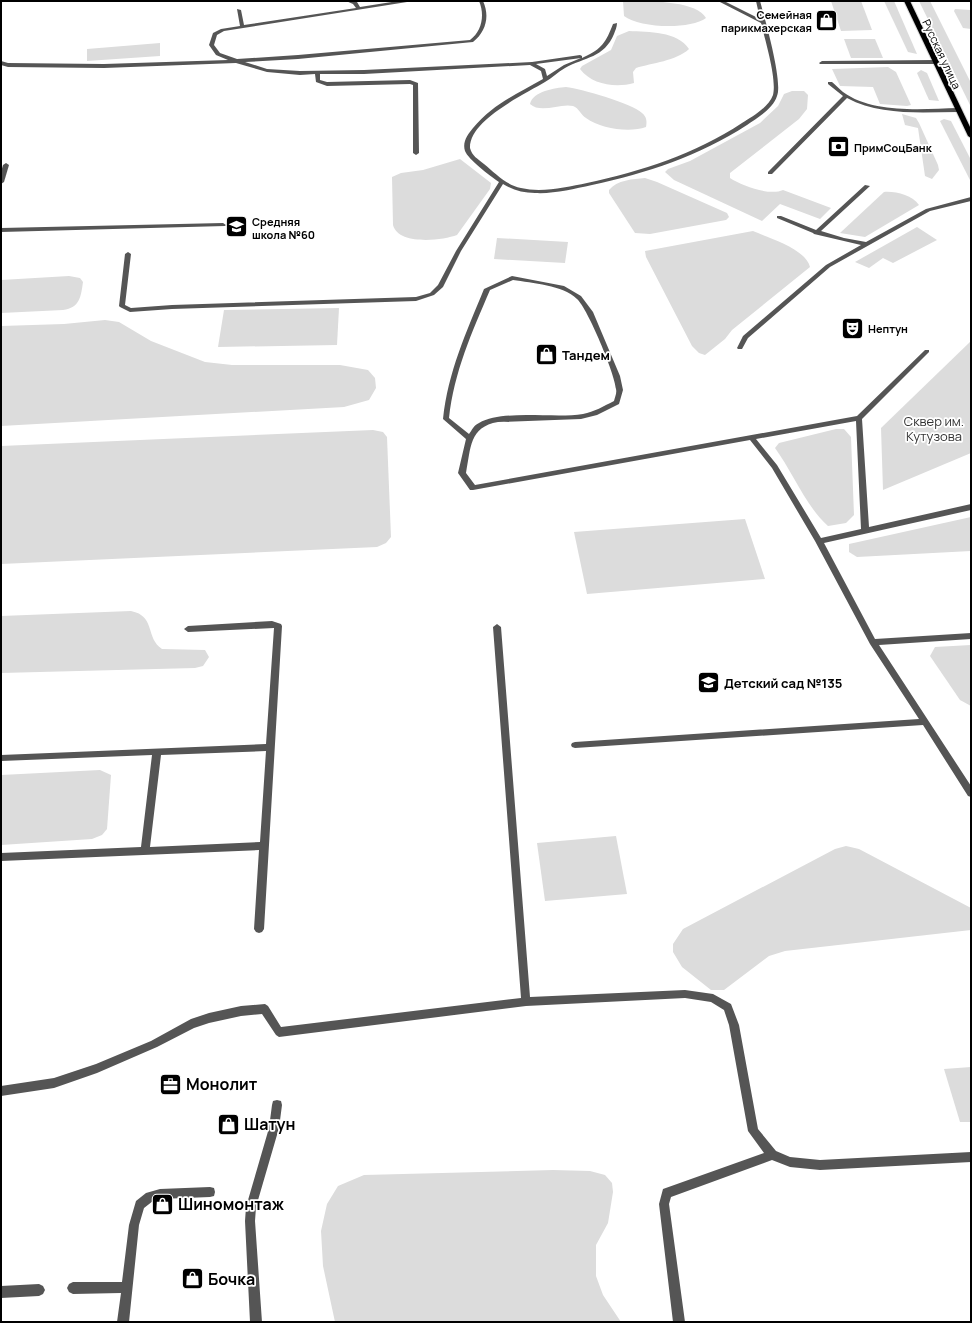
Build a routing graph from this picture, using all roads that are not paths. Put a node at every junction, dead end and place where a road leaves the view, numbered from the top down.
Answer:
1 (348, 1) edge
2 (407, 1) edge
3 (481, 1) edge
4 (720, 1) edge
5 (758, 1) edge
6 (907, 1) edge
7 (358, 7) junction
8 (239, 10) dead end
9 (762, 22) junction
10 (615, 24) dead end
11 (242, 26) junction
12 (588, 56) junction
13 (236, 61) junction
14 (935, 62) junction
15 (1, 63) edge
16 (531, 63) junction
17 (822, 63) dead end
18 (317, 73) junction
19 (546, 80) junction
20 (830, 83) dead end
21 (845, 97) junction
22 (958, 110) junction
23 (971, 136) edge
24 (416, 153) dead end
25 (6, 165) dead end
26 (770, 173) dead end
27 (502, 181) junction
28 (1, 182) edge
29 (867, 186) dead end
30 (969, 199) edge
31 (971, 205) edge
32 (779, 217) dead end
33 (223, 225) dead end
34 (1, 230) edge
35 (816, 233) junction
36 (866, 244) junction
37 (128, 254) dead end
38 (740, 348) dead end
39 (927, 351) dead end
40 (859, 418) junction
41 (751, 437) junction
42 (469, 438) junction
43 (971, 507) edge
44 (865, 530) junction
45 (819, 541) junction
46 (498, 627) dead end
47 (188, 629) dead end
48 (971, 636) edge
49 (874, 642) junction
50 (925, 722) junction
51 (575, 745) dead end
52 (270, 747) junction
53 (157, 751) junction
54 (1, 758) edge
55 (971, 793) edge
56 (264, 846) junction
57 (145, 851) junction
58 (1, 857) edge
59 (259, 928) dead end
60 (526, 1002) junction
61 (1, 1091) edge
62 (277, 1105) dead end
63 (772, 1155) junction
64 (971, 1157) edge
65 (210, 1192) dead end
66 (126, 1286) junction
67 (73, 1288) dead end
68 (39, 1290) dead end
69 (1, 1292) edge
70 (123, 1322) edge
71 (256, 1322) edge
72 (679, 1322) edge

1 - 7 lane
2 - 7 lane
3 - 13 lane
4 - 9 lane
5 - 9 lane
6 - 14 main road, Русская улица
7 - 11 lane
8 - 11 lane
9 - 27 lane
10 - 12 lane
11 - 13 lane
12 - 16 lane
12 - 19 lane
13 - 15 lane
13 - 18 lane
14 - 17 lane
14 - 22 main road, Русская улица
16 - 18 lane
16 - 19 lane
18 - 24 lane
19 - 27 lane
20 - 21 lane
21 - 22 lane
21 - 26 lane
22 - 23 main road, Русская улица
25 - 28 lane
27 - 37 lane
29 - 35 lane
30 - 31 lane
30 - 36 lane
32 - 35 lane
33 - 34 lane
35 - 36 lane
36 - 38 lane
39 - 40 lane
40 - 41 lane
40 - 44 lane
41 - 42 lane
41 - 45 lane
42 - 42 lane
43 - 44 lane
44 - 45 lane
45 - 49 lane
46 - 60 lane
47 - 52 lane
48 - 49 lane
49 - 50 lane
50 - 51 lane
50 - 55 lane
52 - 53 lane
52 - 56 lane
53 - 54 lane
53 - 57 lane
56 - 57 lane
56 - 59 lane
57 - 58 lane
60 - 61 lane
60 - 63 lane
62 - 71 lane
63 - 64 lane
63 - 72 lane
65 - 66 lane
66 - 67 lane
66 - 70 lane
68 - 69 lane

